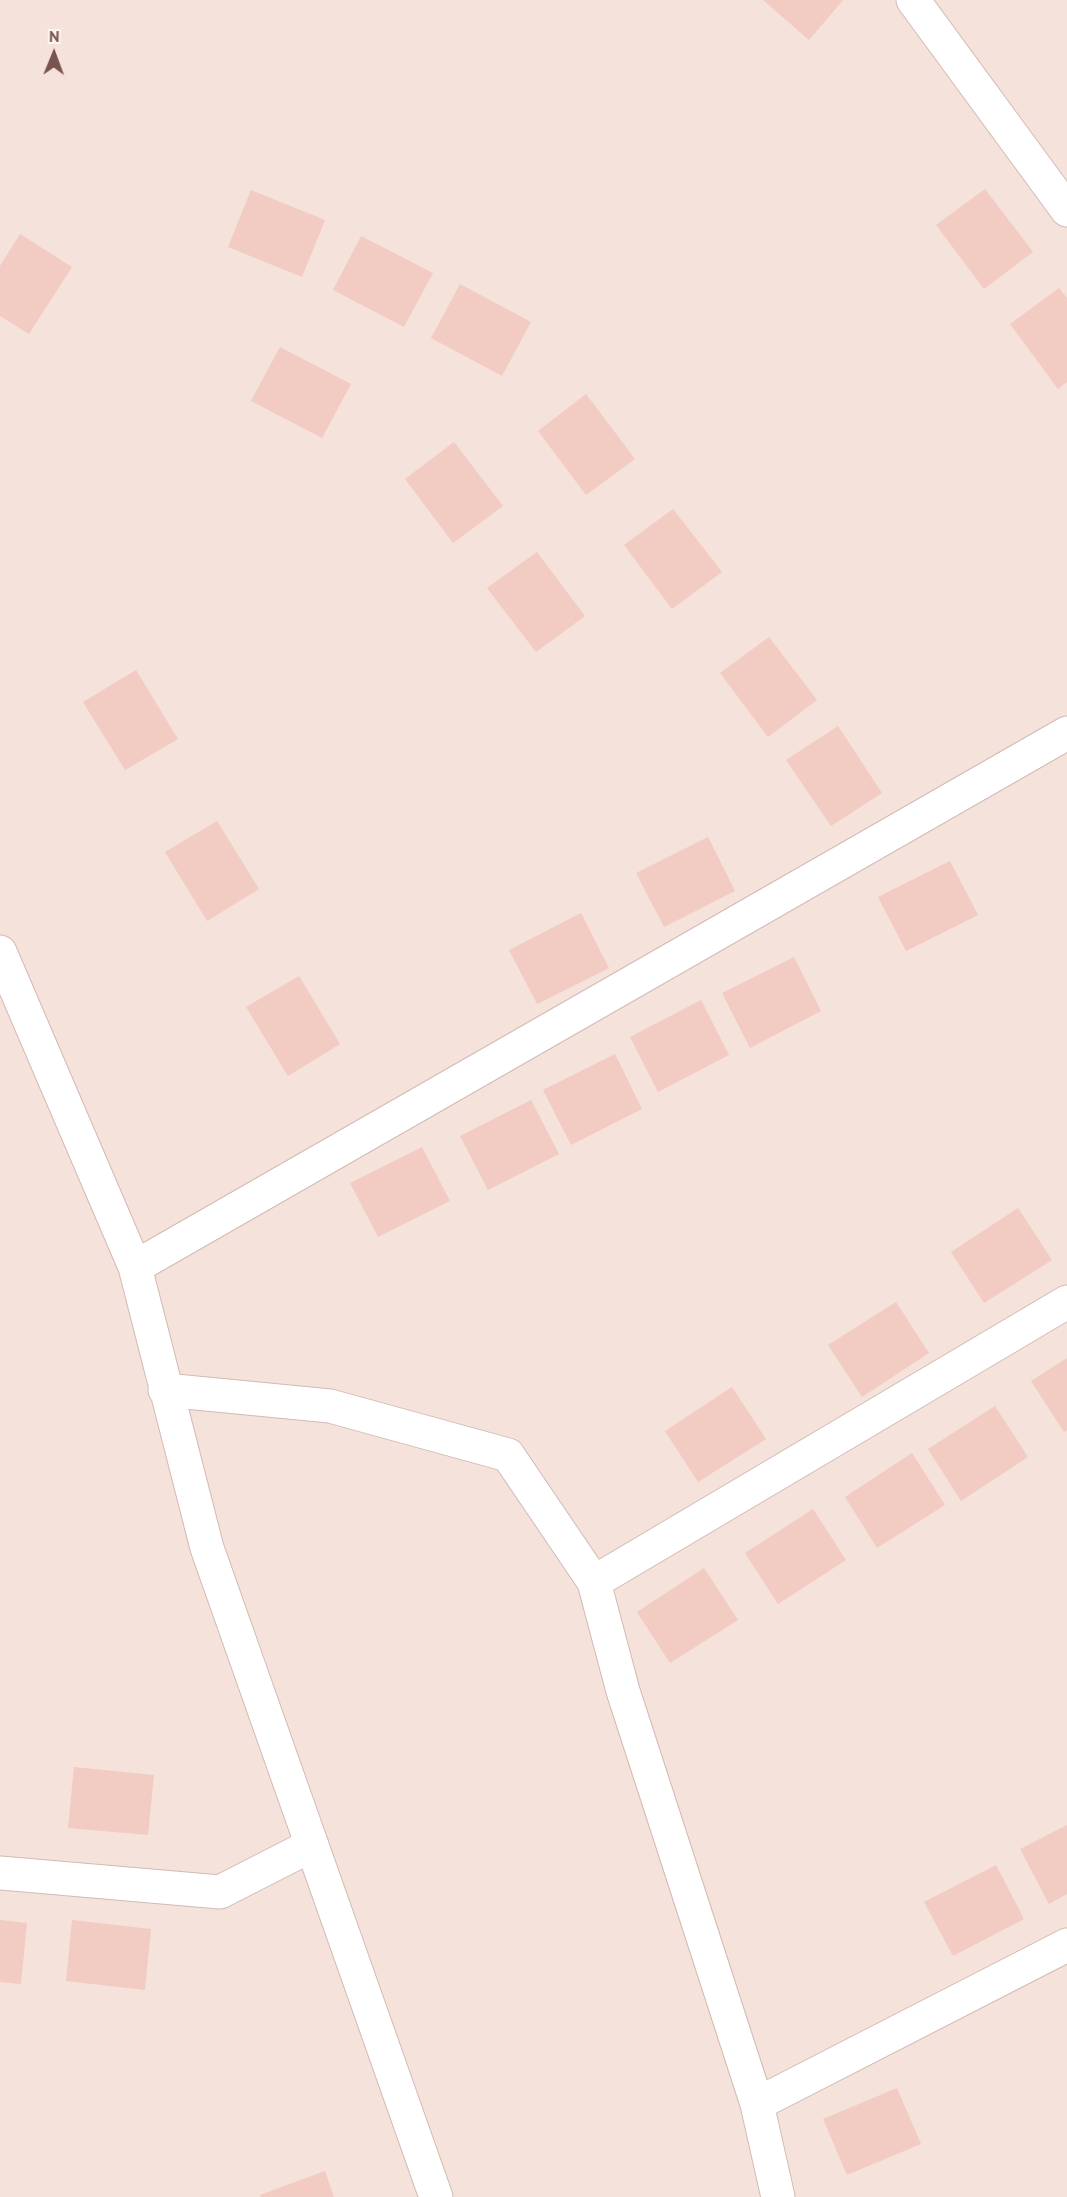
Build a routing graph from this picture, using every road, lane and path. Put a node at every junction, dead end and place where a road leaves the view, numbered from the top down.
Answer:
1 (913, 0) edge
2 (1067, 210) edge
3 (1067, 733) edge
4 (0, 952) edge
5 (135, 1267) junction
6 (1067, 1302) edge
7 (165, 1390) junction
8 (594, 1582) junction
9 (312, 1845) junction
10 (0, 1873) edge
11 (1067, 1945) edge
12 (756, 2104) junction
13 (436, 2197) edge
14 (778, 2197) edge

1 - 2 street
3 - 5 street
4 - 5 street
5 - 7 street
6 - 8 street
7 - 8 street
7 - 9 street
8 - 12 street
9 - 10 street
9 - 13 street
11 - 12 street
12 - 14 street

